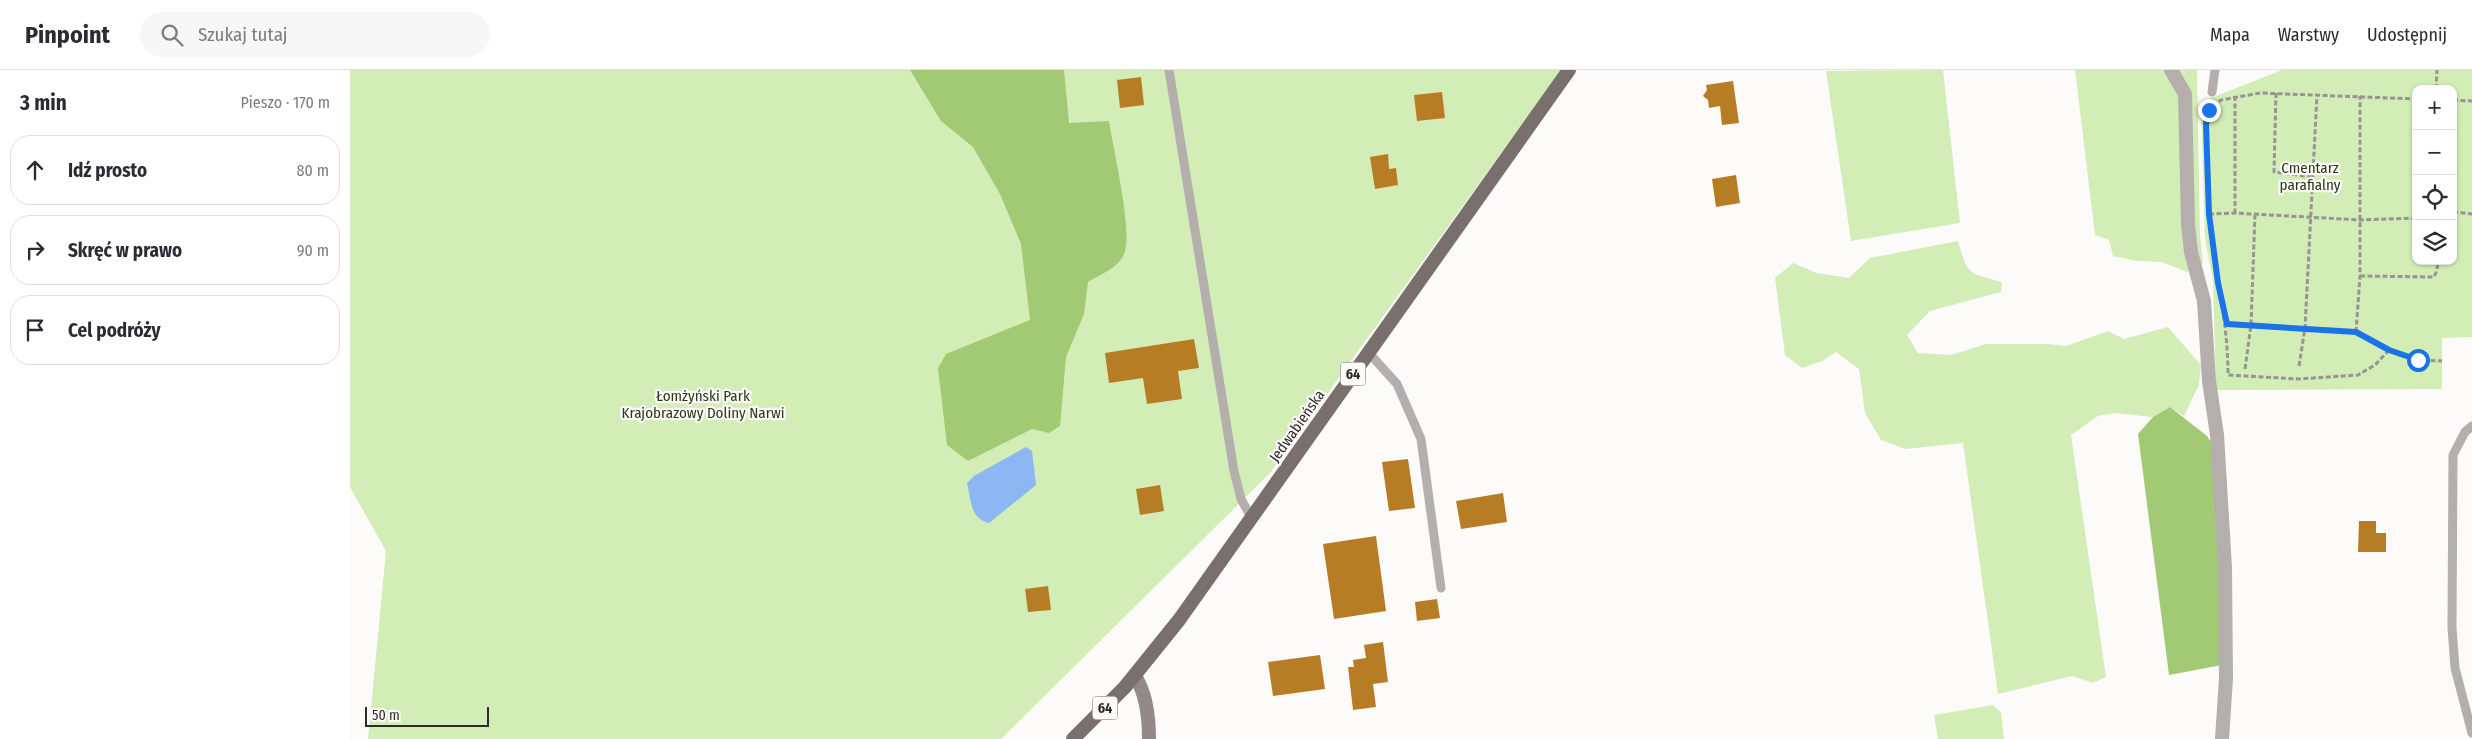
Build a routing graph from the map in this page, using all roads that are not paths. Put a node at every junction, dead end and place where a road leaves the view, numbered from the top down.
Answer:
1 (1169, 70) edge
2 (1569, 70) edge
3 (2172, 70) edge
4 (2215, 70) edge
5 (2212, 92) dead end
6 (1369, 353) junction
7 (2472, 426) edge
8 (1251, 517) junction
9 (1441, 588) dead end
10 (1135, 676) junction
11 (2472, 733) edge
12 (1073, 739) edge
13 (1149, 739) edge
14 (2222, 739) edge

1 - 8 lane
2 - 6 main road, Jedwabieńska / 64
3 - 14 street
4 - 5 lane
6 - 8 main road, Jedwabieńska / 64
6 - 9 lane
7 - 11 lane
8 - 10 main road, Jedwabieńska / 64
10 - 12 main road, 64
10 - 13 main road

